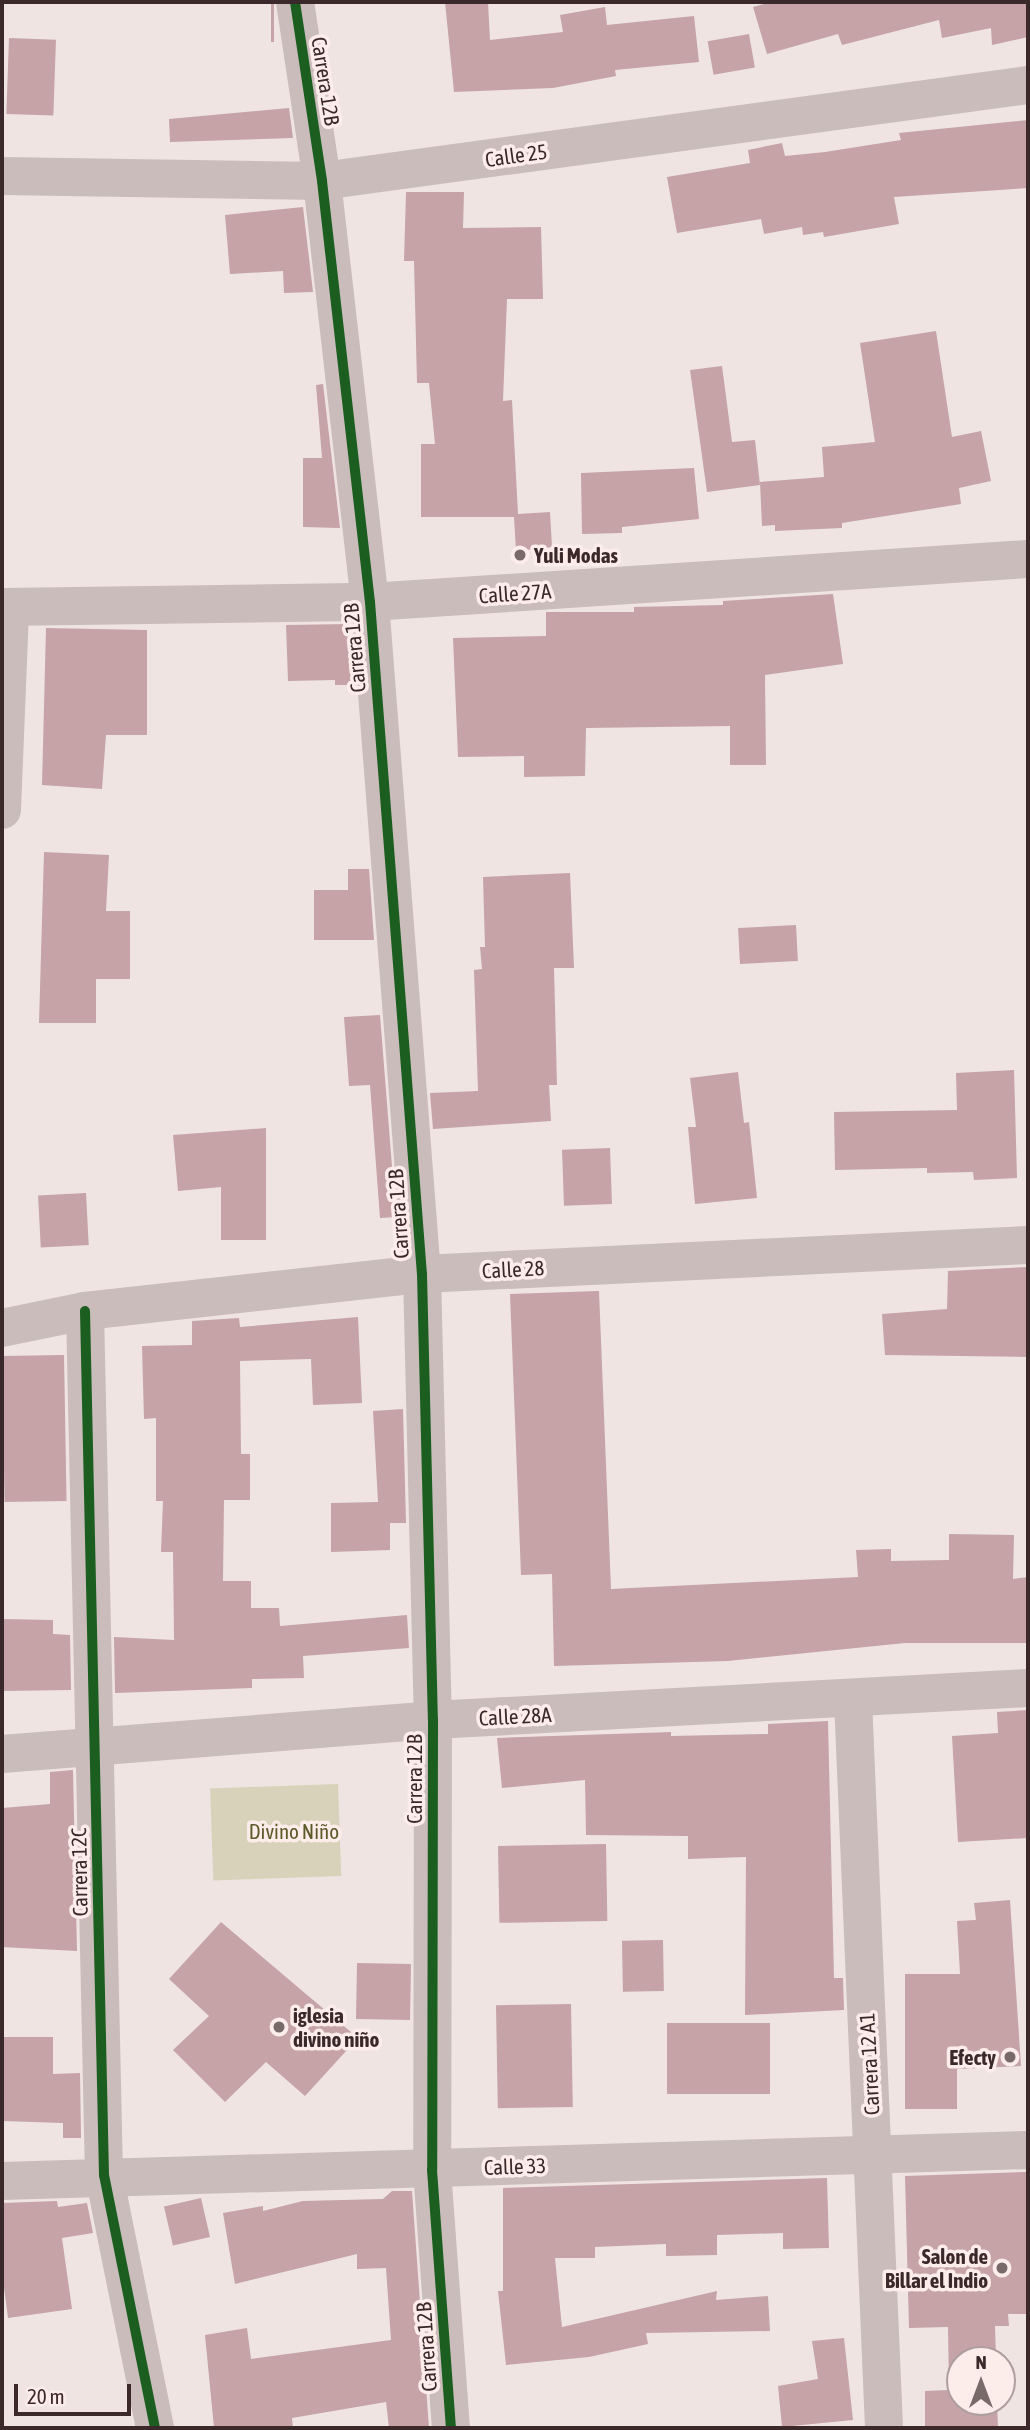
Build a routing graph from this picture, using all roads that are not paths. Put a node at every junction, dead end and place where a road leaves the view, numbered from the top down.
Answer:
1 (295, 2) edge
2 (1028, 85) edge
3 (2, 176) edge
4 (322, 181) junction
5 (1028, 559) edge
6 (370, 602) junction
7 (6, 607) edge
8 (2, 810) edge
9 (1028, 1245) edge
10 (422, 1274) junction
11 (85, 1311) junction
12 (2, 1328) edge
13 (1028, 1688) edge
14 (853, 1700) junction
15 (433, 1720) junction
16 (96, 1744) junction
17 (2, 1754) edge
18 (1028, 2150) edge
19 (873, 2153) junction
20 (432, 2169) junction
21 (104, 2175) junction
22 (2, 2180) edge
23 (155, 2428) edge
24 (451, 2428) edge
25 (884, 2428) edge

1 - 4 street, Carrera 12B
2 - 4 street, Calle 25
3 - 4 street, Calle 25
4 - 6 street, Carrera 12B
5 - 6 street, Calle 27A
6 - 7 street, Calle 27A
6 - 10 street, Carrera 12B
7 - 8 street
9 - 10 street, Calle 28
10 - 11 street, Calle 28
10 - 15 street, Carrera 12B
11 - 12 street, Calle 28
11 - 16 street, Carrera 12C
13 - 14 street, Calle 28A
14 - 15 street, Calle 28A
14 - 19 street, Carrera 12 A1
15 - 16 street, Calle 28A
15 - 20 street, Carrera 12B
16 - 17 street, Calle 28A
16 - 21 street, Carrera 12C
18 - 19 street, Calle 33
19 - 20 street, Calle 33
19 - 25 street, Carrera 12 A1
20 - 21 street, Calle 33
20 - 24 street, Carrera 12B
21 - 22 street, Calle 33
21 - 23 street, Carrera 12C

